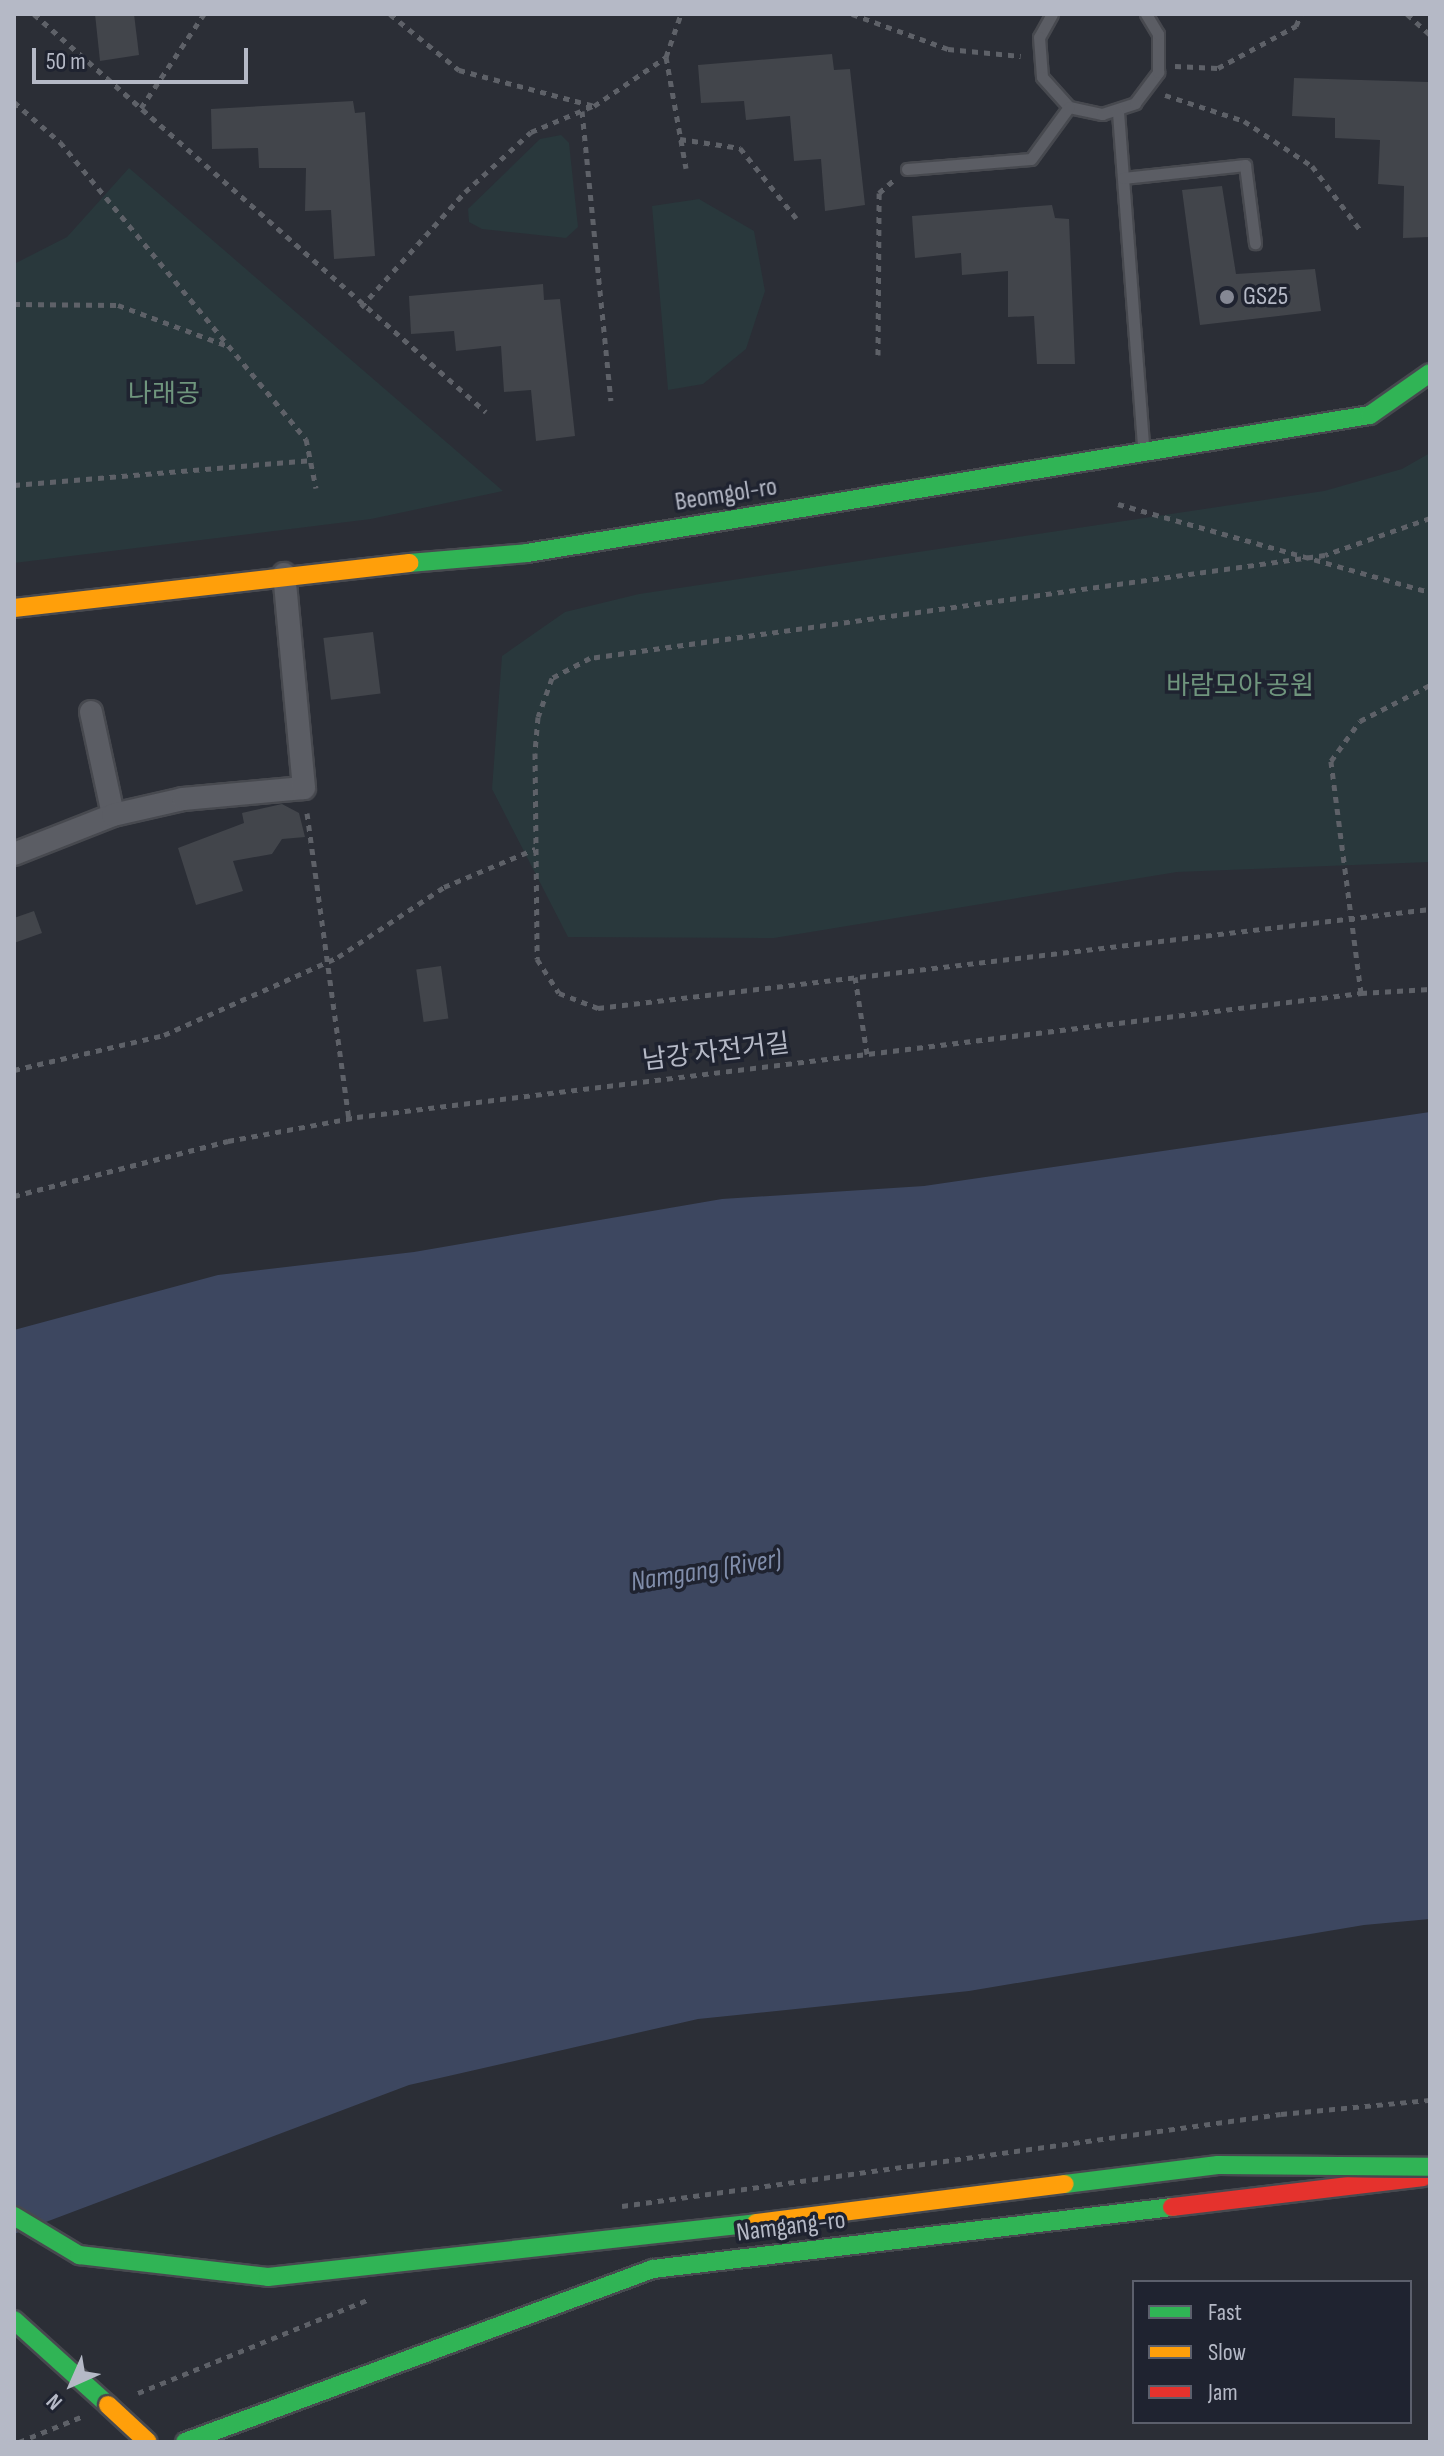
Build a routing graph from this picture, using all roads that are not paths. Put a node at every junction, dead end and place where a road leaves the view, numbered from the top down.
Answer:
1 (1052, 14) edge
2 (1146, 14) edge
3 (1069, 107) junction
4 (1118, 112) junction
5 (907, 169) road end
6 (1123, 178) junction
7 (1255, 243) dead end
8 (1430, 373) edge
9 (1144, 455) junction
10 (284, 574) junction
11 (14, 608) edge
12 (91, 712) dead end
13 (113, 815) junction
14 (14, 854) edge
15 (1430, 2167) edge
16 (1430, 2176) edge
17 (14, 2216) edge
18 (14, 2320) edge
19 (192, 2441) edge
20 (148, 2442) edge

1 - 3 lane
2 - 4 lane
3 - 4 lane
3 - 5 lane
4 - 6 lane
6 - 7 lane
6 - 9 lane
8 - 9 street, Beomgol-ro
9 - 10 street, Beomgol-ro
10 - 11 street, Beomgol-ro
10 - 13 street
12 - 13 street
13 - 14 street
15 - 17 street, bridge
16 - 19 street, Namgang-ro
18 - 20 street, bridge

